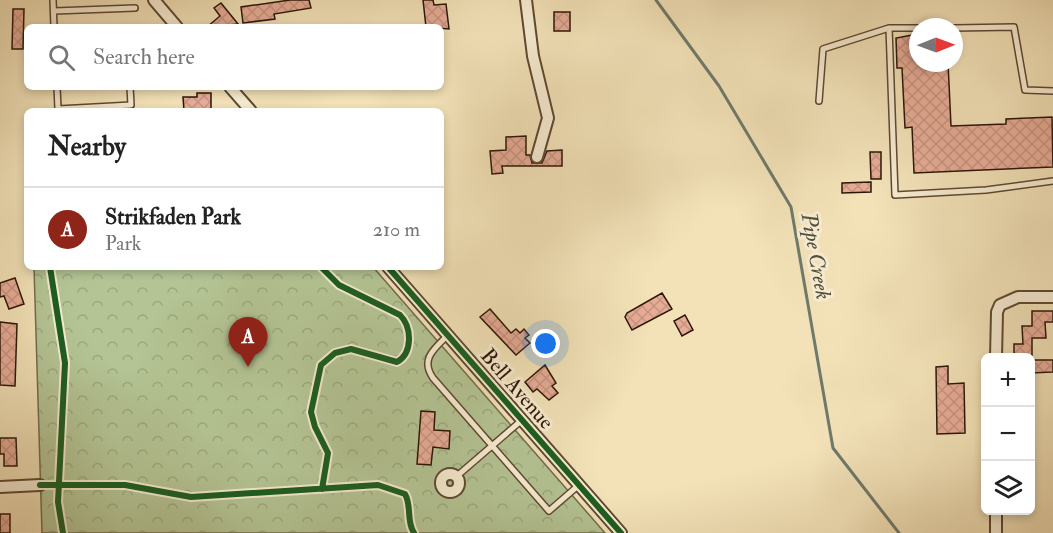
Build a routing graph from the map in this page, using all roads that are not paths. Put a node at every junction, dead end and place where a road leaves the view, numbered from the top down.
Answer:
1 (53, 0) edge
2 (154, 0) edge
3 (526, 0) edge
4 (135, 8) dead end
5 (54, 11) junction
6 (54, 24) edge
7 (174, 24) edge
8 (889, 28) junction
9 (909, 28) edge
10 (963, 28) edge
11 (57, 90) edge
12 (130, 90) edge
13 (233, 90) edge
14 (1053, 91) edge
15 (819, 101) dead end
16 (58, 108) edge
17 (76, 108) edge
18 (248, 108) edge
19 (537, 156) dead end
20 (1053, 182) edge
21 (391, 270) edge
22 (1053, 297) edge
23 (448, 335) junction
24 (996, 353) edge
25 (522, 420) junction
26 (492, 446) junction
27 (457, 476) dead end
28 (579, 485) junction
29 (40, 486) dead end
30 (0, 487) edge
31 (996, 515) edge
32 (621, 533) edge
33 (996, 533) edge

1 - 5 lane
2 - 7 street
3 - 19 street
4 - 5 lane
5 - 6 lane
8 - 9 lane
8 - 15 lane
8 - 20 lane
10 - 14 lane
11 - 16 lane
12 - 17 lane
13 - 18 street
21 - 23 street, Bell Avenue
22 - 24 street
23 - 25 street, Bell Avenue
23 - 26 lane
25 - 26 lane
25 - 28 street, Bell Avenue
26 - 27 lane
26 - 28 lane
28 - 32 street, Bell Avenue
29 - 30 street
31 - 33 street

